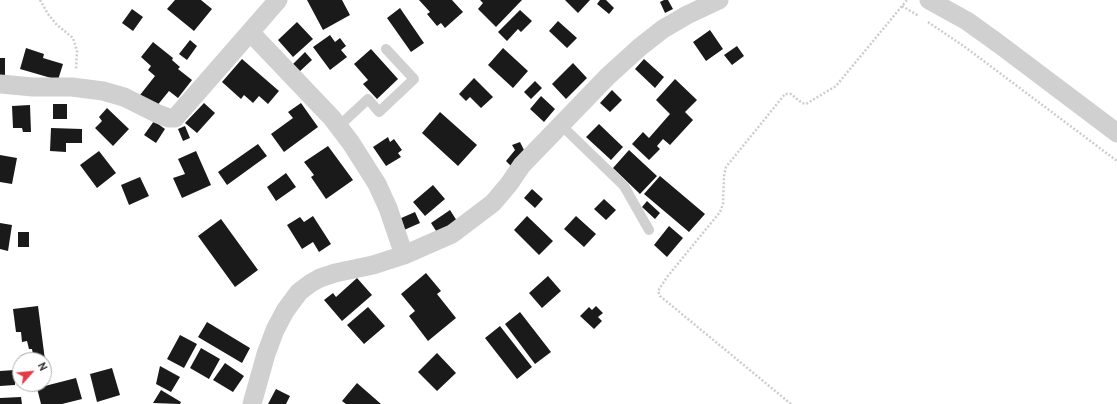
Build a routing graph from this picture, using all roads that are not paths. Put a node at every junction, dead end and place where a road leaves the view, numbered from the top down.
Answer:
1 (278, 0) edge
2 (719, 0) edge
3 (929, 0) edge
4 (250, 32) junction
5 (386, 49) dead end
6 (1, 89) edge
7 (561, 125) junction
8 (338, 127) junction
9 (1117, 133) edge
10 (649, 230) dead end
11 (404, 255) junction
12 (252, 404) edge

1 - 4 street
2 - 7 street
3 - 9 street
4 - 6 street
4 - 8 street
5 - 8 lane
7 - 10 lane
7 - 11 street
8 - 11 street
11 - 12 street

